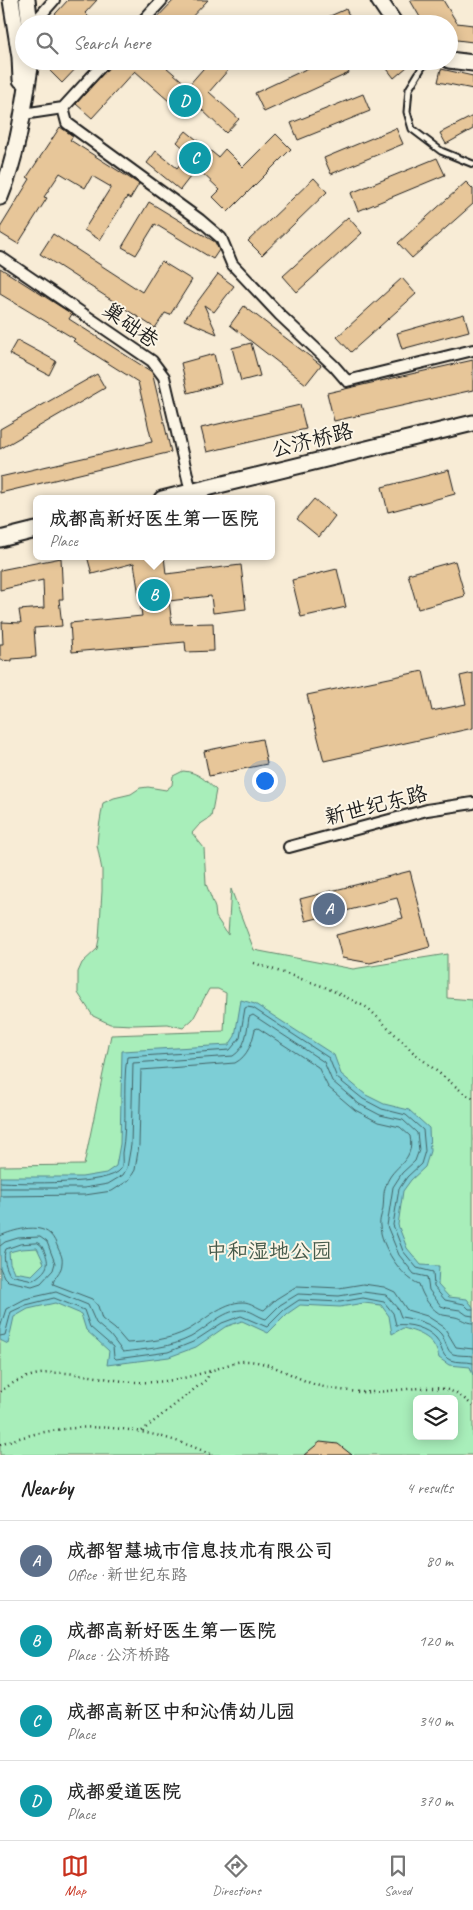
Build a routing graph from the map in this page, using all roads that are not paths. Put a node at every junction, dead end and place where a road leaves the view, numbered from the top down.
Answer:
1 (11, 0) edge
2 (26, 0) edge
3 (54, 0) edge
4 (162, 0) edge
5 (379, 0) edge
6 (15, 15) edge
7 (30, 15) edge
8 (40, 15) edge
9 (148, 15) edge
10 (388, 15) edge
11 (458, 61) edge
12 (473, 63) edge
13 (21, 70) edge
14 (30, 70) edge
15 (98, 70) edge
16 (421, 70) edge
17 (64, 108) junction
18 (23, 114) junction
19 (473, 164) edge
20 (0, 196) edge
21 (0, 258) edge
22 (473, 350) edge
23 (473, 423) edge
24 (191, 492) junction
25 (179, 495) edge
26 (33, 531) edge
27 (0, 539) edge
28 (473, 803) edge
29 (289, 847) dead end

1 - 6 main road
2 - 7 main road
3 - 8 street
4 - 9 street
5 - 10 main road
11 - 12 main road
13 - 18 main road
14 - 18 main road
15 - 17 street
16 - 19 lane
17 - 18 street
17 - 22 street
18 - 20 main road
21 - 24 street, 巢础巷
23 - 24 main road, 公济桥路
24 - 25 main road, 公济桥路
26 - 27 main road
28 - 29 street, 新世纪东路

